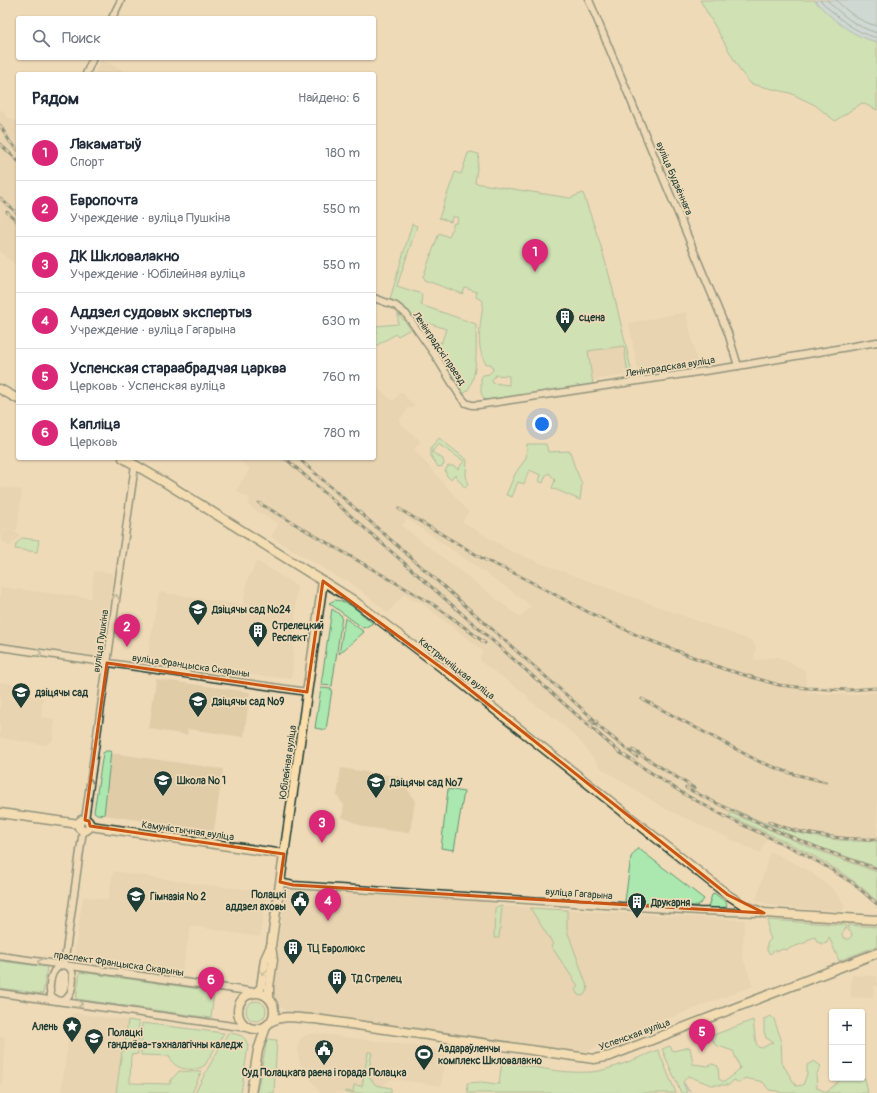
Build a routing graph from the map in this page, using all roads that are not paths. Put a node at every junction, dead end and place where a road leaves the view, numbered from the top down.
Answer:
1 (121, 0) edge
2 (589, 0) edge
3 (113, 16) edge
4 (92, 60) edge
5 (87, 72) edge
6 (376, 299) edge
7 (877, 342) edge
8 (738, 366) junction
9 (0, 389) edge
10 (16, 398) edge
11 (466, 402) joint
12 (126, 460) edge
13 (135, 465) junction
14 (323, 581) junction
15 (0, 647) edge
16 (107, 663) junction
17 (307, 692) junction
18 (0, 813) edge
19 (84, 825) junction
20 (284, 854) junction
21 (280, 882) junction
22 (764, 913) junction
23 (877, 920) edge
24 (271, 946) junction
25 (877, 953) edge
26 (0, 956) edge
27 (64, 965) junction
28 (0, 992) edge
29 (254, 993) junction
30 (58, 1001) junction
31 (272, 1002) junction
32 (315, 1019) junction
33 (269, 1024) junction
34 (250, 1028) junction
35 (258, 1050) junction
36 (251, 1093) edge

1 - 3 street
2 - 8 street, вуліца Будзённага
4 - 5 street
6 - 11 street, Ленінградскі праезд
7 - 8 street, Ленінградская вуліца
8 - 11 street, Ленінградская вуліца
9 - 10 main road
12 - 13 main road, Кастрычніцкая вуліца
13 - 14 main road, Кастрычніцкая вуліца
16 -> 13 street, вуліца Пушкіна
14 - 17 main road, Юбілейная вуліца
14 - 22 main road, Кастрычніцкая вуліца
15 -> 16 street, вуліца Францыска Скарыны
16 -> 17 street, вуліца Францыска Скарыны
19 -> 16 street, вуліца Пушкіна
17 - 20 main road, Юбілейная вуліца
18 - 19 main road, Камуністычная вуліца
19 - 20 main road, Камуністычная вуліца
19 - 27 street, вуліца Пушкіна
20 - 21 main road, Юбілейная вуліца
21 - 22 street, вуліца Гагарына
21 - 24 main road, Юбілейная вуліца
22 - 23 main road, вуліца Гагарына
24 -> 29 main road, Юбілейная вуліца
24 - 31 main road, Юбілейная вуліца
25 - 32 main road, Успенская вуліца
27 -> 26 street, праспект Францыска Скарыны
27 - 29 street, праспект Францыска Скарыны
27 - 30 street
27 - 30 street
28 - 30 street
29 - 31 main road
29 - 34 main road
30 -> 34 street
31 - 32 main road, Успенская вуліца
31 - 33 main road
32 - 33 main road, Успенская вуліца
33 - 34 main road
33 - 35 main road
34 - 35 main road
35 - 36 main road

